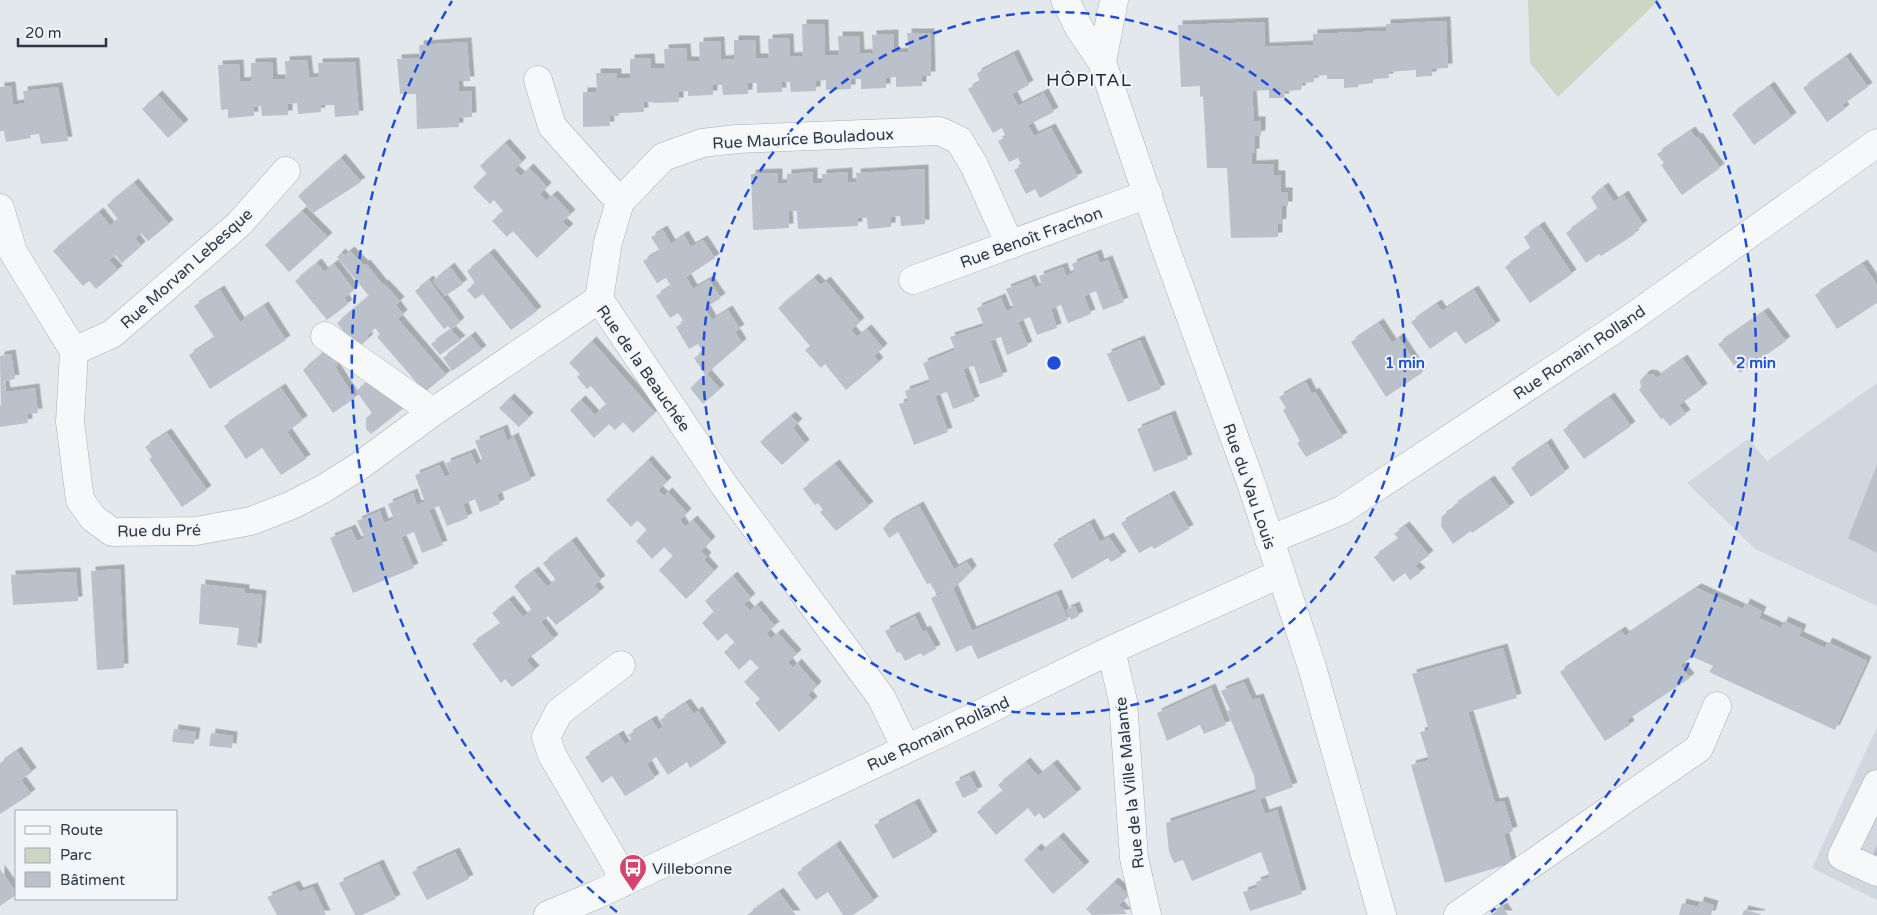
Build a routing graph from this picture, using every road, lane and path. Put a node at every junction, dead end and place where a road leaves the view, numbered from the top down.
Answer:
1 (1065, 0) edge
2 (1097, 0) edge
3 (1114, 0) edge
4 (1102, 62) junction
5 (538, 80) dead end
6 (1877, 143) edge
7 (286, 171) dead end
8 (1148, 194) junction
9 (620, 202) junction
10 (0, 208) edge
11 (1010, 245) junction
12 (913, 280) dead end
13 (599, 299) junction
14 (325, 336) dead end
15 (74, 351) junction
16 (433, 412) junction
17 (251, 520) joint
18 (1269, 540) junction
19 (1280, 574) junction
20 (1111, 650) junction
21 (621, 665) dead end
22 (1717, 706) dead end
23 (906, 748) junction
24 (1877, 784) edge
25 (1877, 872) edge
26 (622, 883) junction
27 (548, 915) edge
28 (1147, 915) edge
29 (1382, 915) edge
30 (1458, 915) edge

1 - 4 street, Rue du Vau Louis
2 - 4 street, Rue du Vau Louis
3 - 4 street
4 - 8 street, Rue du Vau Louis
5 - 9 street
6 - 18 street, Rue Romain Rolland
7 - 15 street, Rue Morvan Lebesque
8 - 11 street, Rue Benoît Frachon
8 - 18 street, Rue du Vau Louis
9 - 11 street, Rue Maurice Bouladoux
9 - 13 street, Rue Maurice Bouladoux
10 - 15 street
11 - 12 street, Rue Benoît Frachon
13 - 16 street, Rue de la Beauchée
13 - 23 street, Rue de la Beauchée
14 - 16 street
15 - 17 street, Rue du Pré
16 - 17 street, Rue de la Beauchée
18 - 19 street, Rue du Vau Louis
19 - 20 street, Rue Romain Rolland
19 - 29 street, Rue du Vau Louis
20 - 23 street, Rue Romain Rolland
20 - 28 street, Rue de la Ville Malante
21 - 26 street
22 - 30 street
23 - 26 street, Rue Romain Rolland
24 - 25 street
26 - 27 street, Rue Romain Rolland

